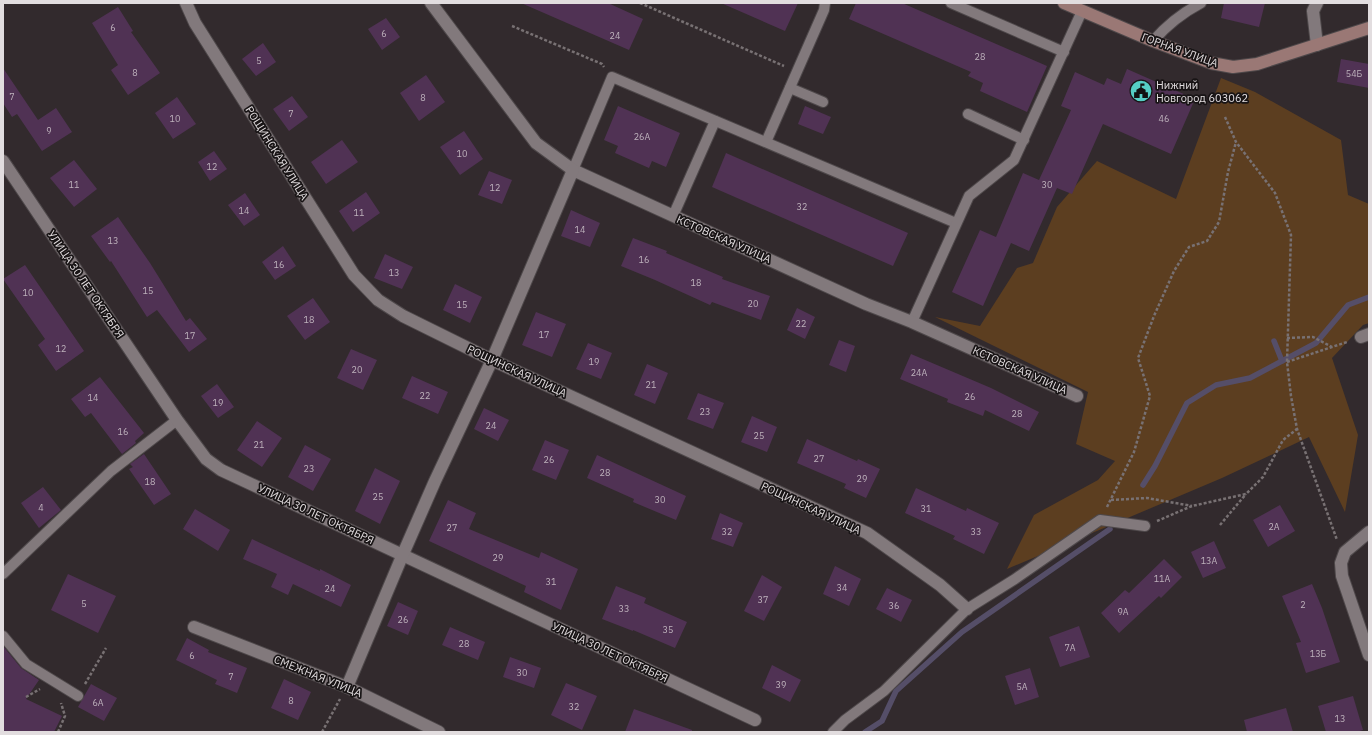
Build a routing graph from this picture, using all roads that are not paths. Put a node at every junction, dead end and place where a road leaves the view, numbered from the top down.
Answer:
1 (186, 3) edge
2 (431, 3) edge
3 (825, 3) edge
4 (951, 3) edge
5 (1064, 3) edge
6 (1201, 3) edge
7 (1316, 3) edge
8 (1082, 11) junction
9 (1369, 28) edge
10 (1153, 41) junction
11 (1317, 45) junction
12 (1064, 52) junction
13 (790, 88) junction
14 (823, 102) dead end
15 (968, 114) dead end
16 (715, 121) junction
17 (1024, 140) junction
18 (766, 142) junction
19 (3, 161) edge
20 (573, 170) junction
21 (673, 216) junction
22 (956, 223) junction
23 (912, 322) junction
24 (492, 360) junction
25 (1077, 396) dead end
26 (177, 420) junction
27 (1145, 526) road end
28 (1369, 532) edge
29 (403, 554) junction
30 (3, 574) edge
31 (967, 609) junction
32 (194, 627) dead end
33 (3, 636) edge
34 (1369, 655) edge
35 (347, 687) junction
36 (78, 696) road end
37 (755, 720) dead end
38 (439, 732) edge
39 (833, 732) edge

1 - 24 street, РОЩИНСКАЯ УЛИЦА
2 - 20 street, КСТОВСКАЯ УЛИЦА
3 - 13 lane
4 - 12 lane
5 - 8 main road, ГОРНАЯ УЛИЦА
6 - 10 lane
7 - 11 street
8 - 10 main road, ГОРНАЯ УЛИЦА
8 - 12 lane
9 - 11 main road, ГОРНАЯ УЛИЦА
10 - 11 main road, ГОРНАЯ УЛИЦА
12 - 17 lane
13 - 14 lane
13 - 18 lane
15 - 17 lane
16 - 18 lane
16 - 20 lane
16 - 21 lane
17 - 22 lane
18 - 22 lane
19 - 26 street, УЛИЦА 30 ЛЕТ ОКТЯБРЯ
20 - 21 street, КСТОВСКАЯ УЛИЦА
20 - 24 street
21 - 23 street, КСТОВСКАЯ УЛИЦА
22 - 23 lane
23 - 25 street, КСТОВСКАЯ УЛИЦА
24 - 29 street
24 - 31 street, РОЩИНСКАЯ УЛИЦА
26 - 29 street, УЛИЦА 30 ЛЕТ ОКТЯБРЯ
26 - 30 lane
27 - 31 lane
28 - 34 street
29 - 35 street
29 - 37 street, УЛИЦА 30 ЛЕТ ОКТЯБРЯ
31 - 39 lane
32 - 35 street, СМЕЖНАЯ УЛИЦА
33 - 36 lane
35 - 38 street, СМЕЖНАЯ УЛИЦА

